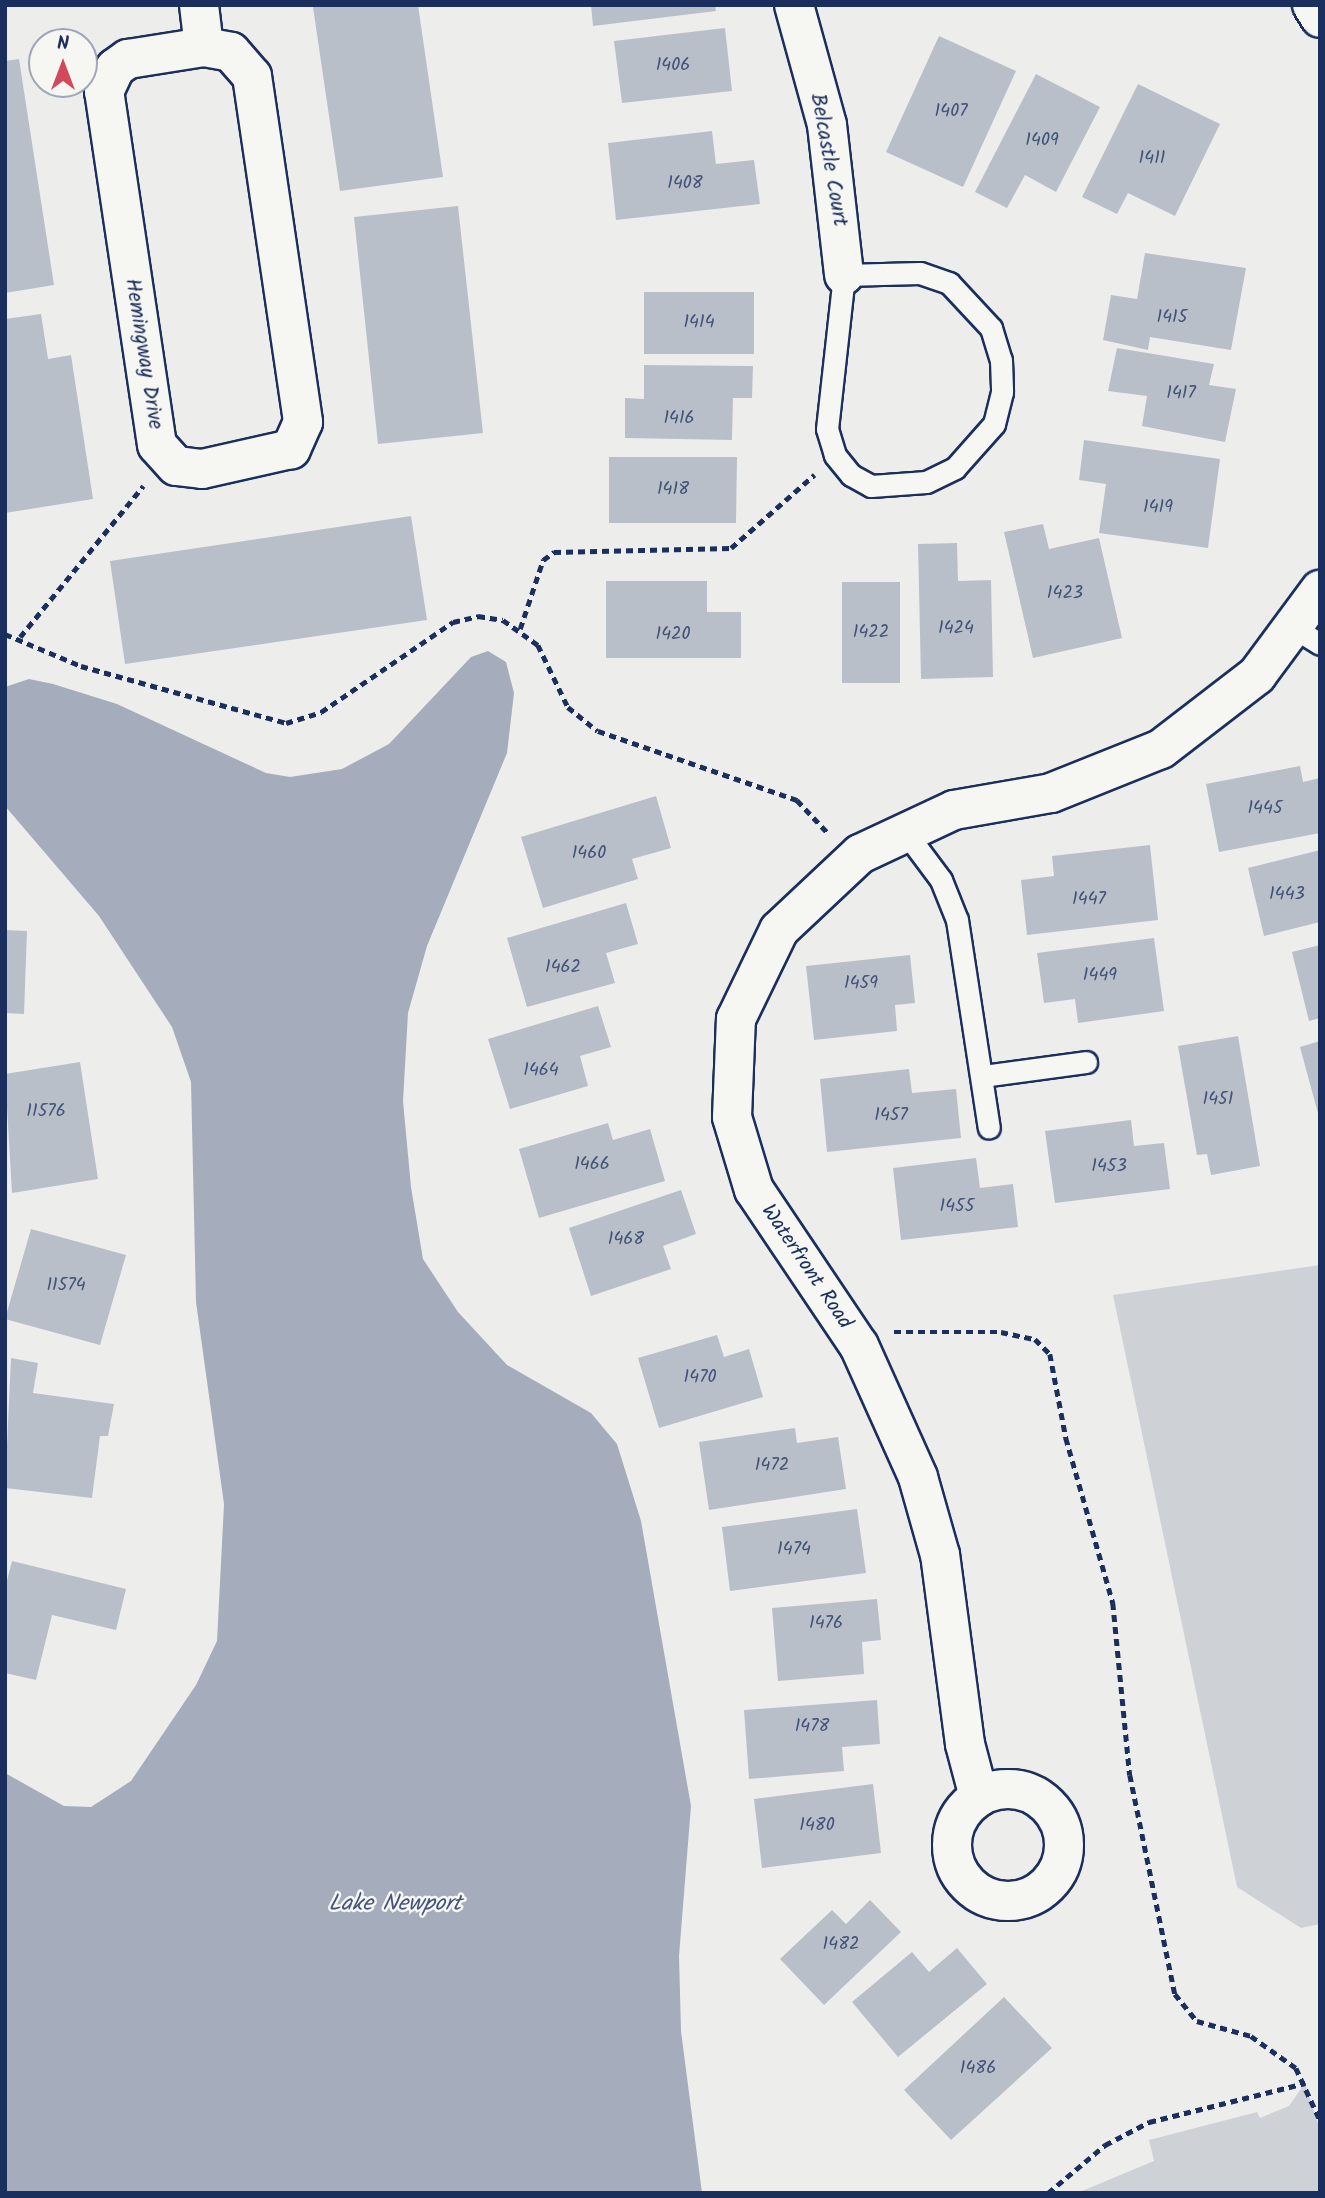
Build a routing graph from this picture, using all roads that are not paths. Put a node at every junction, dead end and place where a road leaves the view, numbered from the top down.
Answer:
1 (199, 5) edge
2 (794, 5) edge
3 (1312, 5) edge
4 (1320, 18) edge
5 (204, 47) junction
6 (844, 275) junction
7 (1320, 590) edge
8 (1308, 636) edge
9 (903, 829) junction
10 (1086, 1062) dead end
11 (983, 1076) junction
12 (989, 1128) dead end
13 (979, 1797) dead end

1 - 5 street
2 - 6 street, Belcastle Court
3 - 4 street
5 - 5 street, Hemingway Drive
6 - 6 lane
7 - 8 street, Waterfront Road
8 - 9 street, Waterfront Road
9 - 11 lane
9 - 13 street, Waterfront Road
10 - 11 lane
11 - 12 lane

